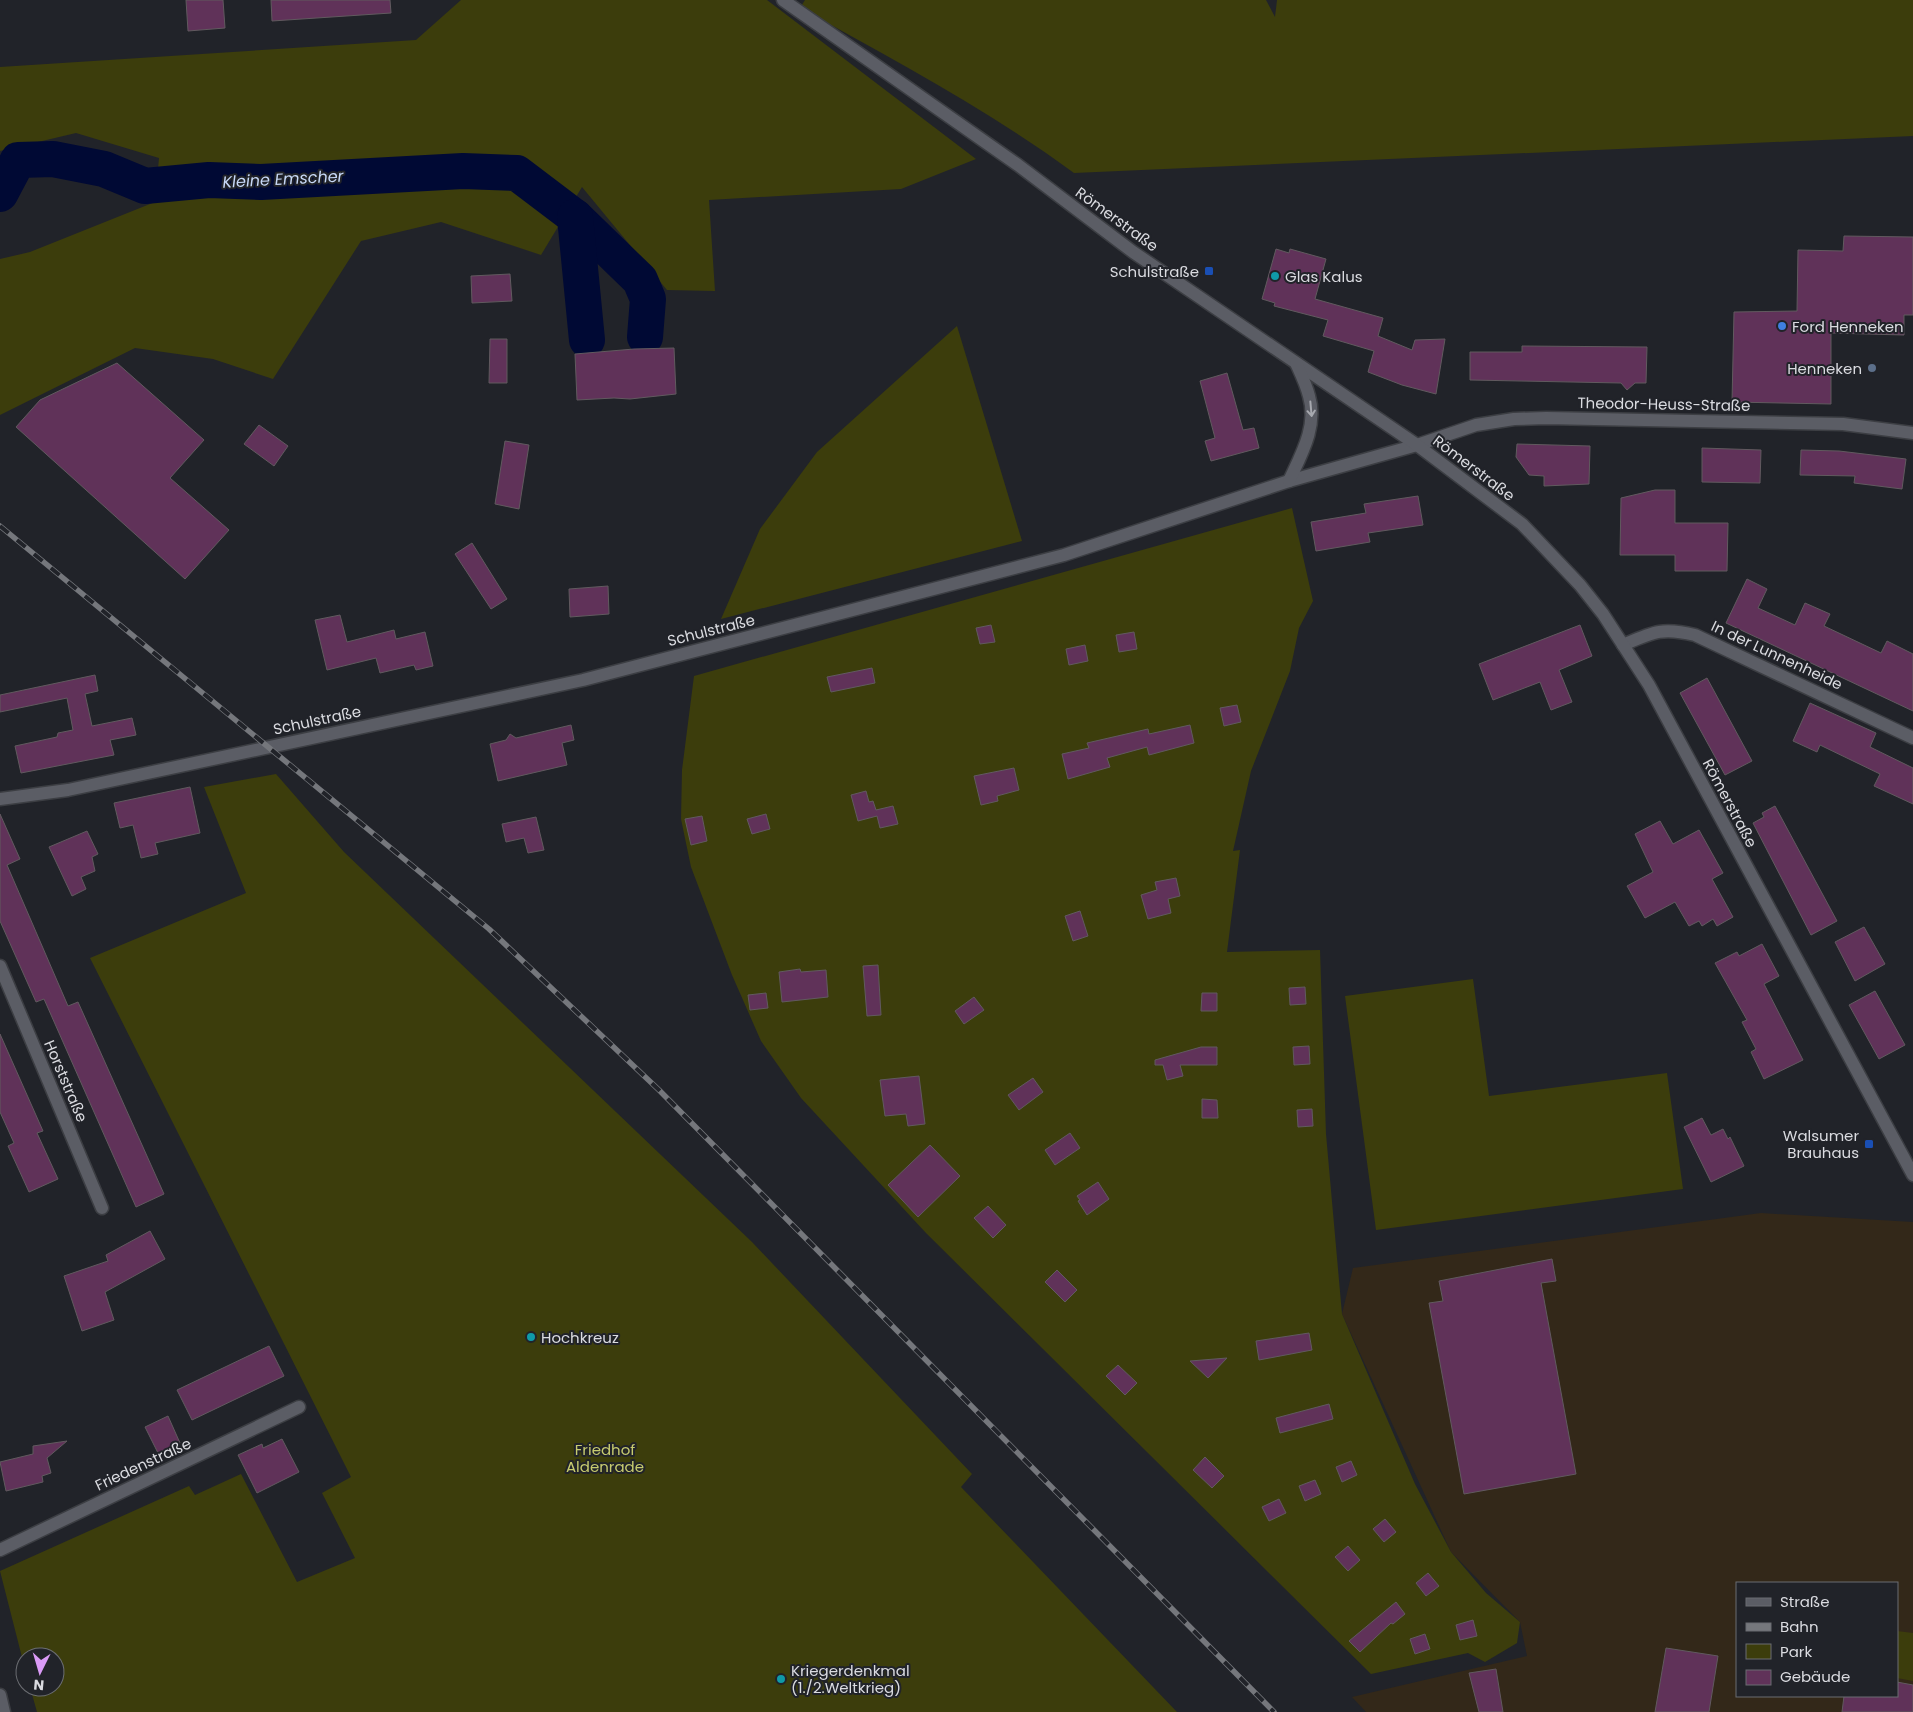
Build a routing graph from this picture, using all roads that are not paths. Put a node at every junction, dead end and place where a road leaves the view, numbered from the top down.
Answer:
1 (783, 0) edge
2 (1296, 363) junction
3 (1913, 433) edge
4 (1417, 445) junction
5 (1289, 481) junction
6 (1623, 644) junction
7 (1913, 738) edge
8 (0, 799) edge
9 (0, 966) edge
10 (1913, 1175) edge
11 (102, 1208) dead end
12 (299, 1407) dead end
13 (0, 1550) edge
14 (0, 1695) edge
15 (4, 1712) edge

1 - 2 street, Römerstraße
2 - 4 street, Römerstraße
2 -> 5 street
3 - 4 street, Theodor-Heuss-Straße
4 - 5 street, Schulstraße
4 - 6 street, Römerstraße
5 - 8 street, Schulstraße
6 - 7 street, In der Lunnenheide
6 - 10 street, Römerstraße
9 - 11 street, Horststraße
12 - 13 street, Friedenstraße
14 - 15 street

